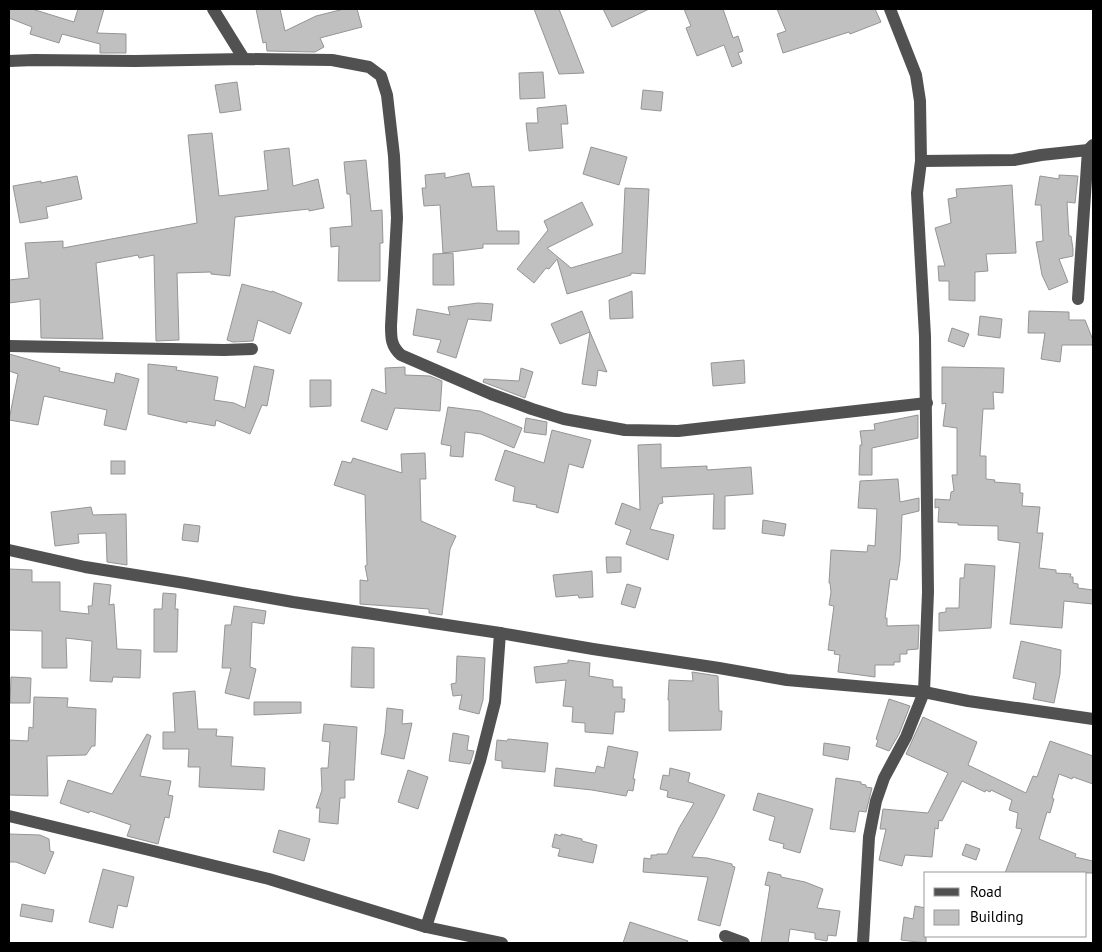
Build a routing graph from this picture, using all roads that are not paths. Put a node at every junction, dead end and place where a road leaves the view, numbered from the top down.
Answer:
1 (213, 9) edge
2 (890, 9) edge
3 (244, 59) junction
4 (9, 61) edge
5 (1090, 148) edge
6 (920, 161) junction
7 (1078, 299) dead end
8 (9, 346) edge
9 (252, 349) dead end
10 (926, 404) junction
11 (9, 550) edge
12 (500, 633) junction
13 (924, 692) junction
14 (1093, 719) edge
15 (9, 816) edge
16 (426, 927) junction
17 (725, 936) dead end
18 (502, 943) edge
19 (744, 943) edge
20 (863, 943) edge

1 - 3 street
2 - 6 street
3 - 4 street
3 - 10 street
5 - 6 street
5 - 7 street
6 - 10 street
8 - 9 street
10 - 13 street
11 - 12 street
12 - 13 street
12 - 16 street
13 - 14 street
13 - 20 street
15 - 16 street
16 - 18 street
17 - 19 street

